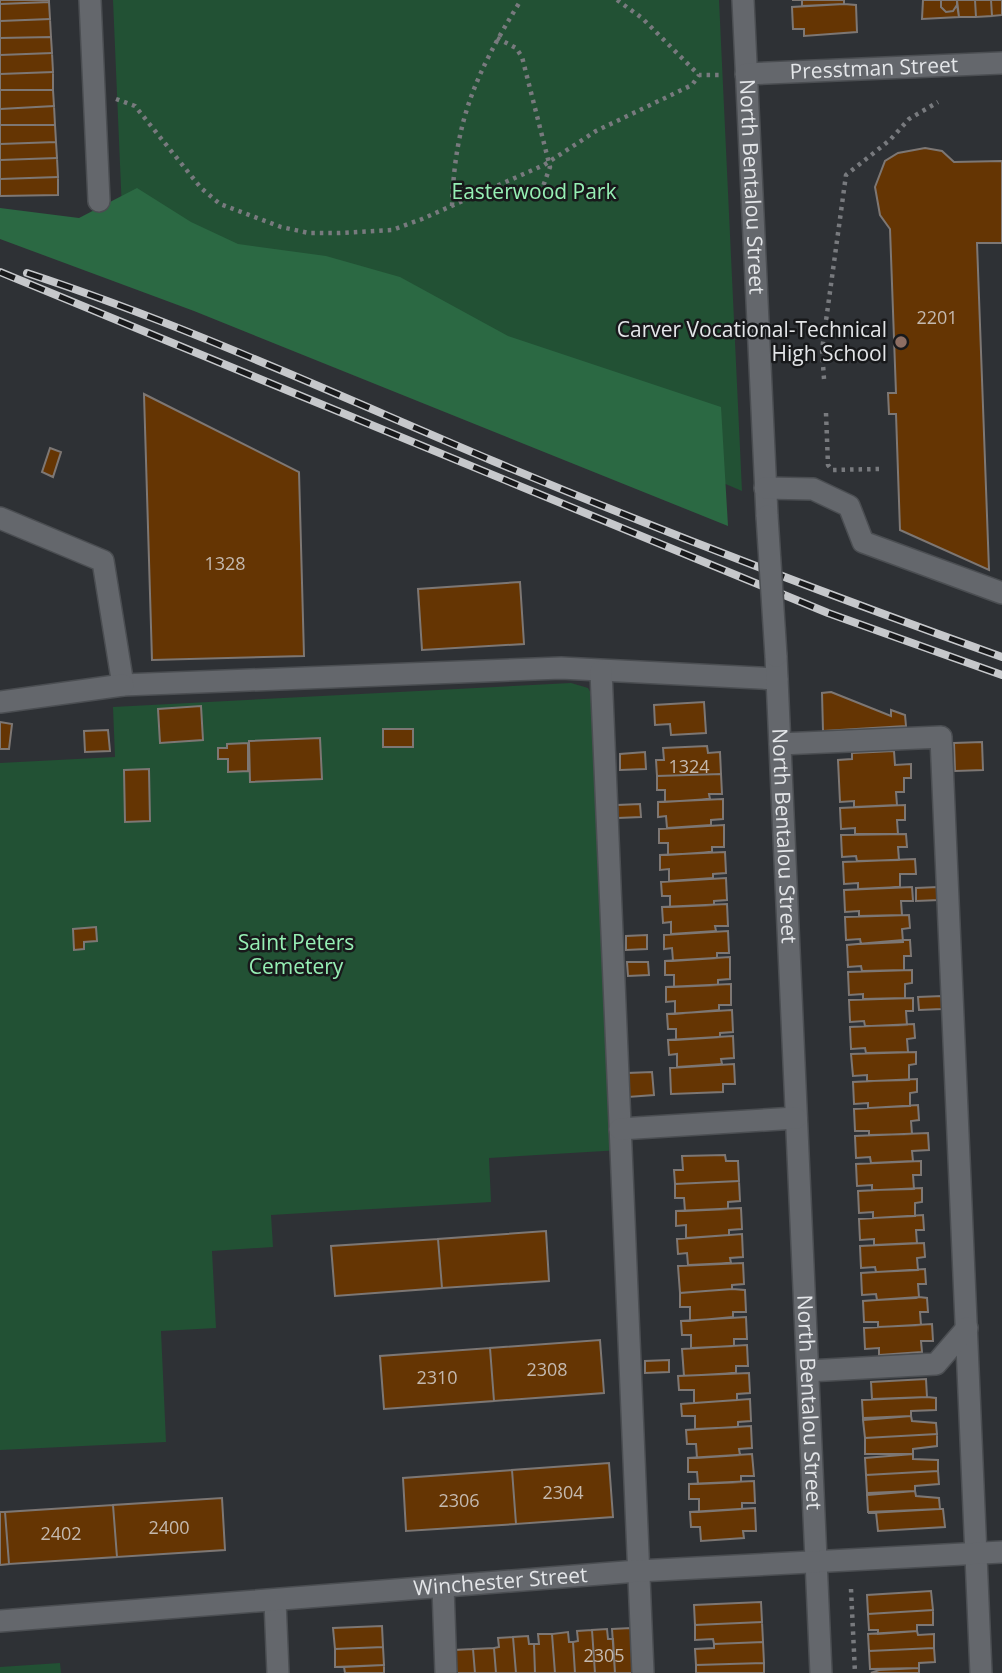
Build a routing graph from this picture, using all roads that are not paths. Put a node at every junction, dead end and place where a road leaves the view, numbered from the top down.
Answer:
1 (90, 0) edge
2 (743, 0) edge
3 (1002, 62) edge
4 (747, 74) junction
5 (99, 201) dead end
6 (765, 488) junction
7 (0, 517) edge
8 (1002, 593) edge
9 (601, 671) junction
10 (777, 679) junction
11 (123, 685) junction
12 (0, 702) edge
13 (780, 744) junction
14 (796, 1118) junction
15 (620, 1129) junction
16 (967, 1328) junction
17 (808, 1371) junction
18 (1002, 1552) edge
19 (977, 1553) junction
20 (816, 1560) junction
21 (638, 1570) junction
22 (443, 1587) junction
23 (275, 1601) junction
24 (0, 1621) edge
25 (278, 1673) edge
26 (446, 1673) edge
27 (643, 1673) edge
28 (821, 1673) edge
29 (981, 1673) edge

1 - 5 street
2 - 4 street, North Bentalou Street
3 - 4 street, Presstman Street
4 - 6 street, North Bentalou Street
6 - 8 street
6 - 10 street, North Bentalou Street, bridge
7 - 11 street
9 - 10 street
9 - 11 street
9 - 15 street
10 - 13 street, North Bentalou Street
11 - 12 street
13 - 14 street, North Bentalou Street
13 - 16 street
14 - 15 street
14 - 17 street, North Bentalou Street
15 - 21 street
16 - 17 street
16 - 19 street
17 - 20 street, North Bentalou Street
18 - 19 street, Winchester Street
19 - 20 street, Winchester Street
19 - 29 street
20 - 21 street, Winchester Street
20 - 28 street, North Bentalou Street
21 - 22 street, Winchester Street
21 - 27 street
22 - 23 street, Winchester Street
22 - 26 street
23 - 24 street, Winchester Street
23 - 25 street

